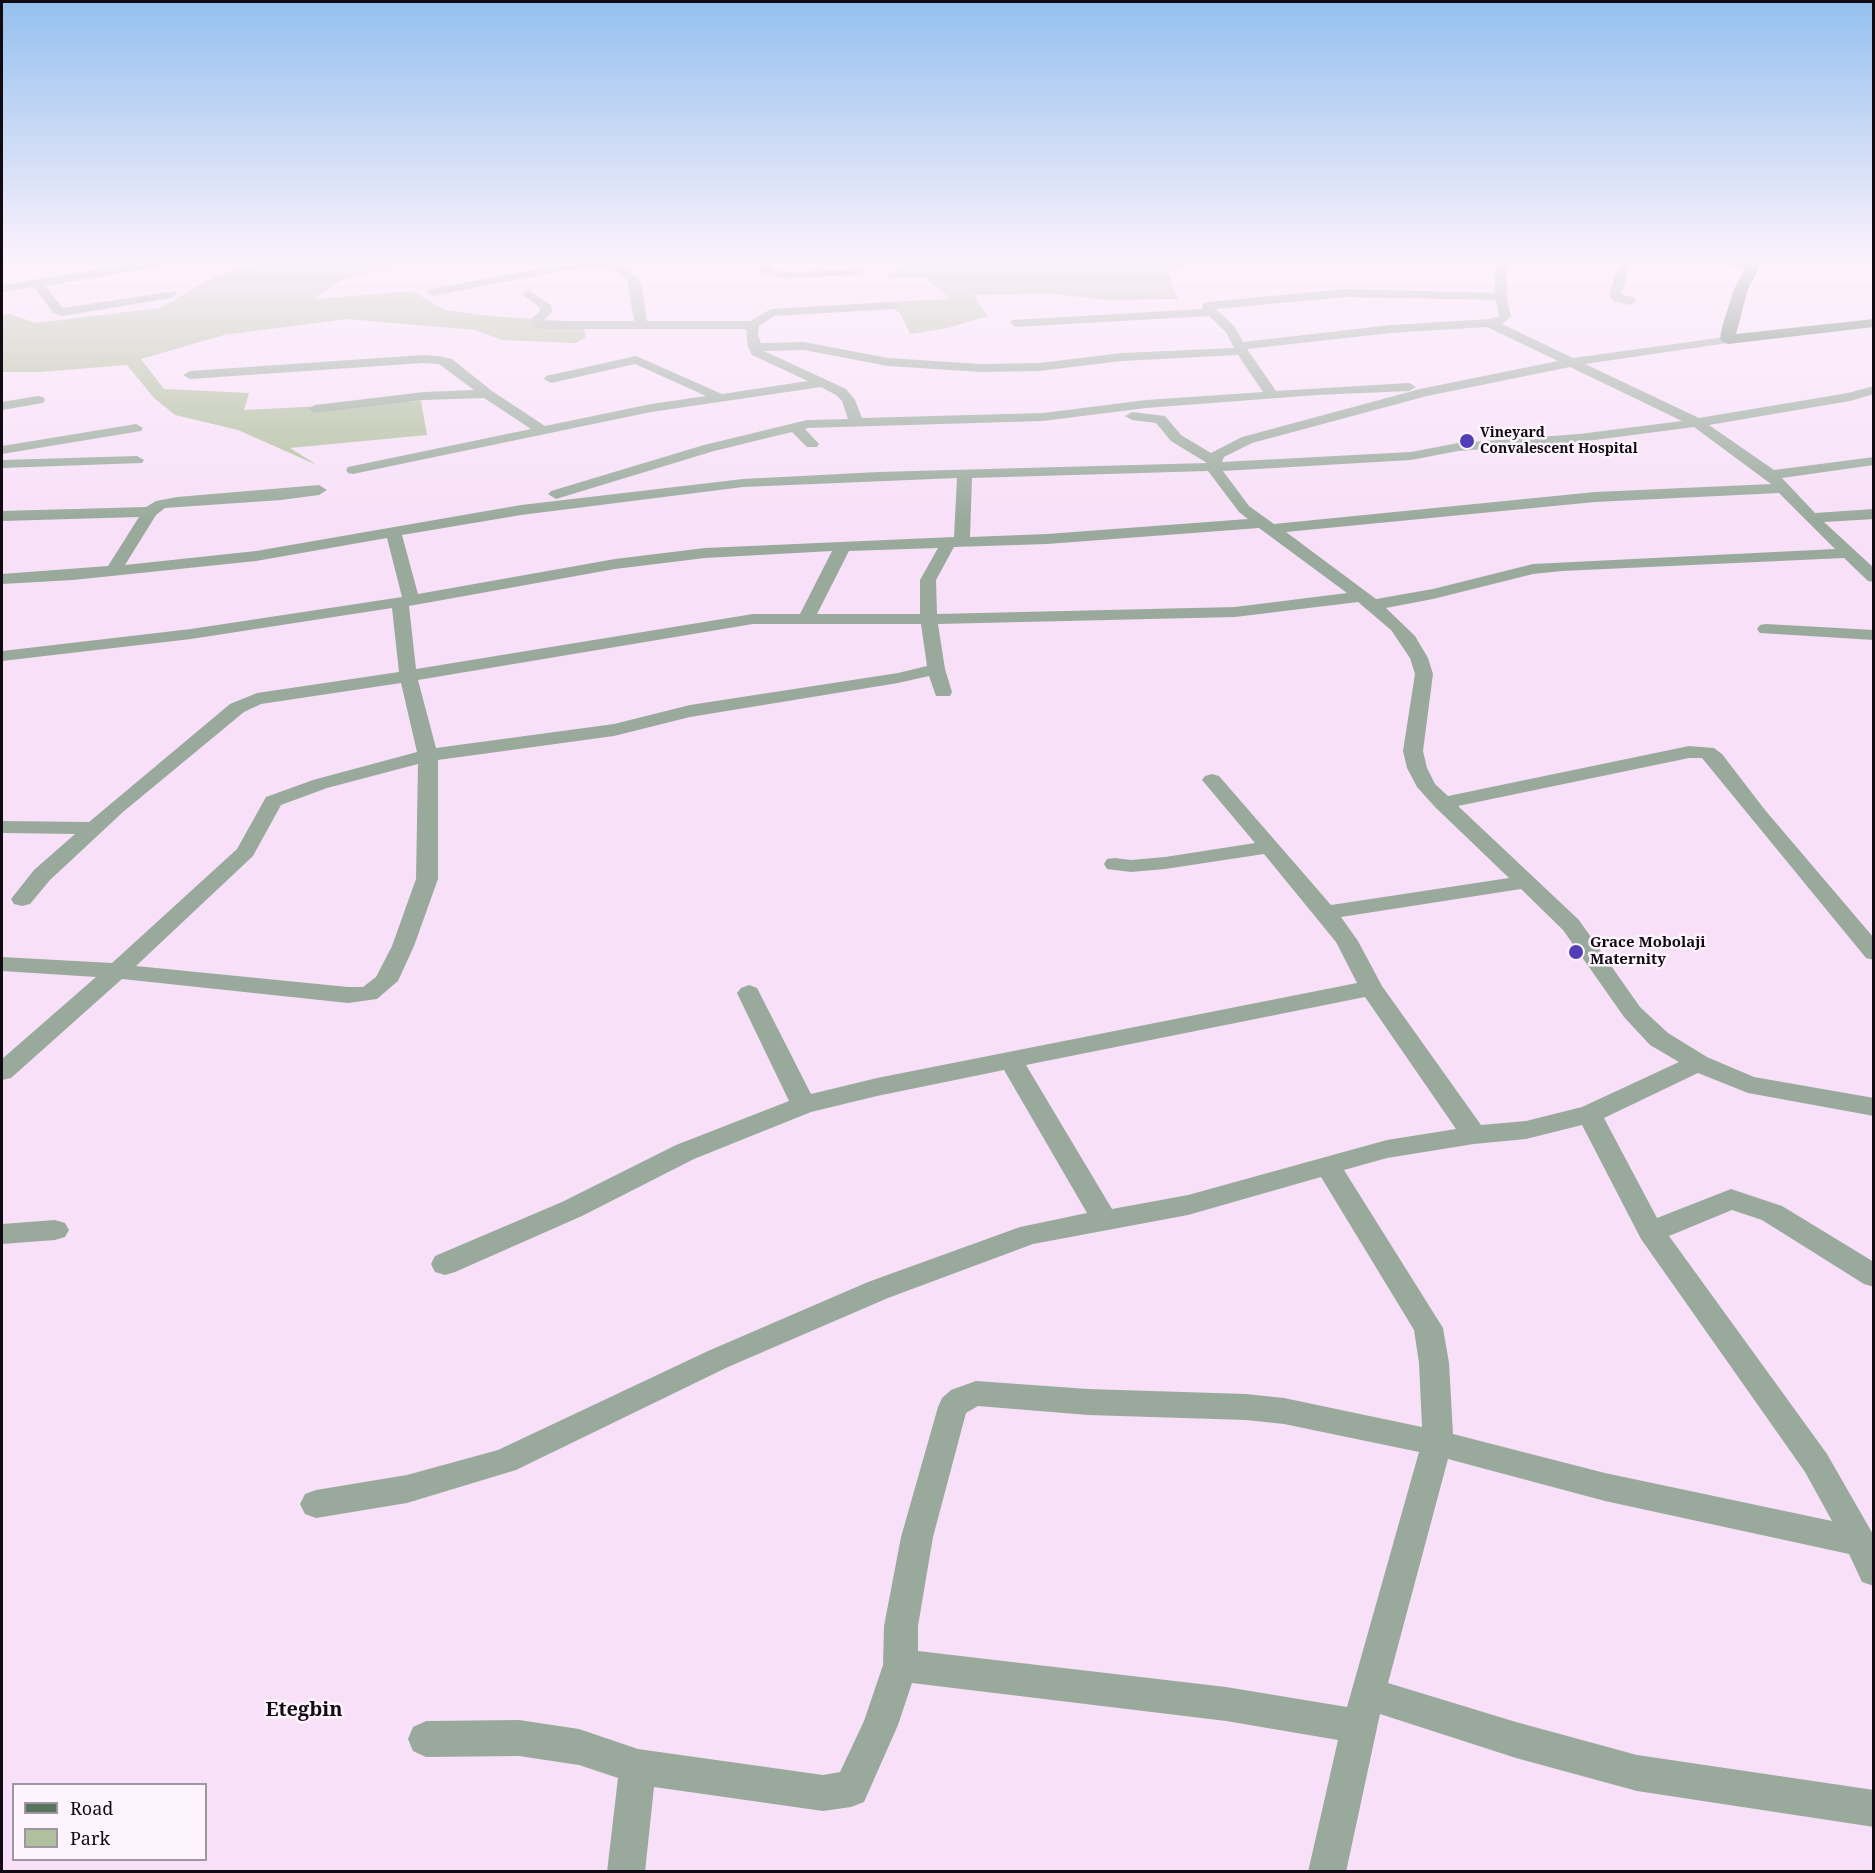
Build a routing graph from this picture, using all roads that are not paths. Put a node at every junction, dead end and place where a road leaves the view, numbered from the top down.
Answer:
1 (1261, 345) edge
2 (1535, 345) edge
3 (1671, 345) edge
4 (754, 347) joint
5 (1240, 348) junction
6 (1573, 362) junction
7 (190, 375) dead end
8 (551, 379) dead end
9 (823, 383) junction
10 (476, 384) junction
11 (1874, 390) edge
12 (1425, 392) junction
13 (487, 394) junction
14 (443, 395) junction
15 (1273, 396) junction
16 (719, 397) junction
17 (38, 400) dead end
18 (2, 406) edge
19 (315, 409) dead end
20 (932, 412) dead end
21 (1083, 413) junction
22 (517, 414) junction
23 (960, 420) junction
24 (856, 422) junction
25 (1696, 422) junction
26 (568, 426) junction
27 (794, 426) junction
28 (136, 428) dead end
29 (544, 431) junction
30 (813, 444) dead end
31 (2, 450) edge
32 (137, 460) dead end
33 (1874, 461) edge
34 (2, 464) edge
35 (1213, 464) junction
36 (353, 470) dead end
37 (1771, 474) junction
38 (965, 475) junction
39 (1784, 488) junction
40 (319, 490) dead end
41 (521, 510) junction
42 (150, 512) junction
43 (1874, 514) edge
44 (2, 516) edge
45 (1811, 518) junction
46 (1266, 526) junction
47 (394, 534) junction
48 (955, 543) junction
49 (843, 546) junction
50 (1849, 553) junction
51 (113, 571) junction
52 (1874, 576) edge
53 (9, 579) edge
54 (2, 595) edge
55 (1367, 600) junction
56 (405, 601) junction
57 (806, 618) junction
58 (929, 619) junction
59 (1766, 629) dead end
60 (1874, 635) edge
61 (2, 656) edge
62 (936, 669) junction
63 (408, 675) junction
64 (943, 692) dead end
65 (428, 755) junction
66 (1212, 780) dead end
67 (1442, 803) junction
68 (2, 826) edge
69 (93, 828) junction
70 (1268, 847) junction
71 (1115, 864) dead end
72 (1525, 882) junction
73 (22, 899) dead end
74 (1326, 914) junction
75 (1874, 953) edge
76 (2, 964) edge
77 (117, 971) junction
78 (1371, 988) junction
79 (749, 993) dead end
80 (1011, 1060) junction
81 (1698, 1063) junction
82 (2, 1072) edge
83 (804, 1105) junction
84 (1874, 1107) edge
85 (1589, 1114) junction
86 (1473, 1135) junction
87 (1328, 1166) junction
88 (1104, 1220) junction
89 (55, 1230) dead end
90 (1651, 1232) junction
91 (2, 1234) edge
92 (445, 1264) dead end
93 (1874, 1276) edge
94 (1438, 1443) junction
95 (316, 1504) dead end
96 (1860, 1542) junction
97 (1874, 1571) edge
98 (900, 1665) junction
99 (1363, 1710) junction
100 (426, 1739) dead end
101 (638, 1767) junction
102 (1874, 1809) edge
103 (626, 1872) edge
104 (1327, 1872) edge

1 - 5 street
2 - 6 street
3 - 6 street
4 - 5 street
4 - 9 street
5 - 15 street
6 - 12 street
6 - 25 street
7 - 10 street
8 - 16 street
9 - 16 street
9 - 24 street
10 - 13 street
10 - 14 street
11 - 25 street
12 - 15 street
12 - 35 street
13 - 14 street
13 - 22 street
14 - 19 street
15 - 21 street
16 - 26 street
17 - 18 street
20 - 23 street
21 - 23 street
21 - 35 street
22 - 26 street
22 - 29 street
23 - 24 street
24 - 27 street
25 - 35 street
25 - 37 street
26 - 29 street
27 - 30 street
27 - 41 street
28 - 31 street
29 - 36 street
32 - 34 street
33 - 37 street
35 - 38 street
35 - 46 street
37 - 39 street
38 - 41 street
38 - 48 street
39 - 45 street
39 - 46 street
40 - 42 street
41 - 47 street
42 - 44 street
42 - 51 street
43 - 45 street
45 - 50 street
46 - 48 street
46 - 55 street
47 - 51 street
47 - 56 street
48 - 49 street
48 - 58 street
49 - 56 street
49 - 57 street
50 - 52 street
50 - 55 street
51 - 53 street
53 - 54 street
55 - 58 street
55 - 67 street
56 - 61 street
56 - 63 street
57 - 58 street
57 - 63 street
58 - 62 street
59 - 60 street
62 - 64 street
62 - 65 street
63 - 65 street
63 - 69 street
65 - 77 street
65 - 77 street
66 - 70 street
67 - 72 street
67 - 75 street
68 - 69 street
69 - 73 street
70 - 71 street
70 - 74 street
72 - 74 street
72 - 81 street
74 - 78 street
76 - 77 street
77 - 82 street
78 - 80 street
78 - 86 street
79 - 83 street
80 - 83 street
80 - 88 street
81 - 84 street
81 - 85 street
83 - 92 street
85 - 86 street
85 - 90 street
86 - 87 street
87 - 88 street
87 - 94 street
88 - 95 street
89 - 91 street
90 - 93 street
90 - 96 street
94 - 96 street
94 - 98 street
94 - 99 street
96 - 97 street
98 - 99 street
98 - 101 street
99 - 102 street
99 - 104 street
100 - 101 street
101 - 103 street

